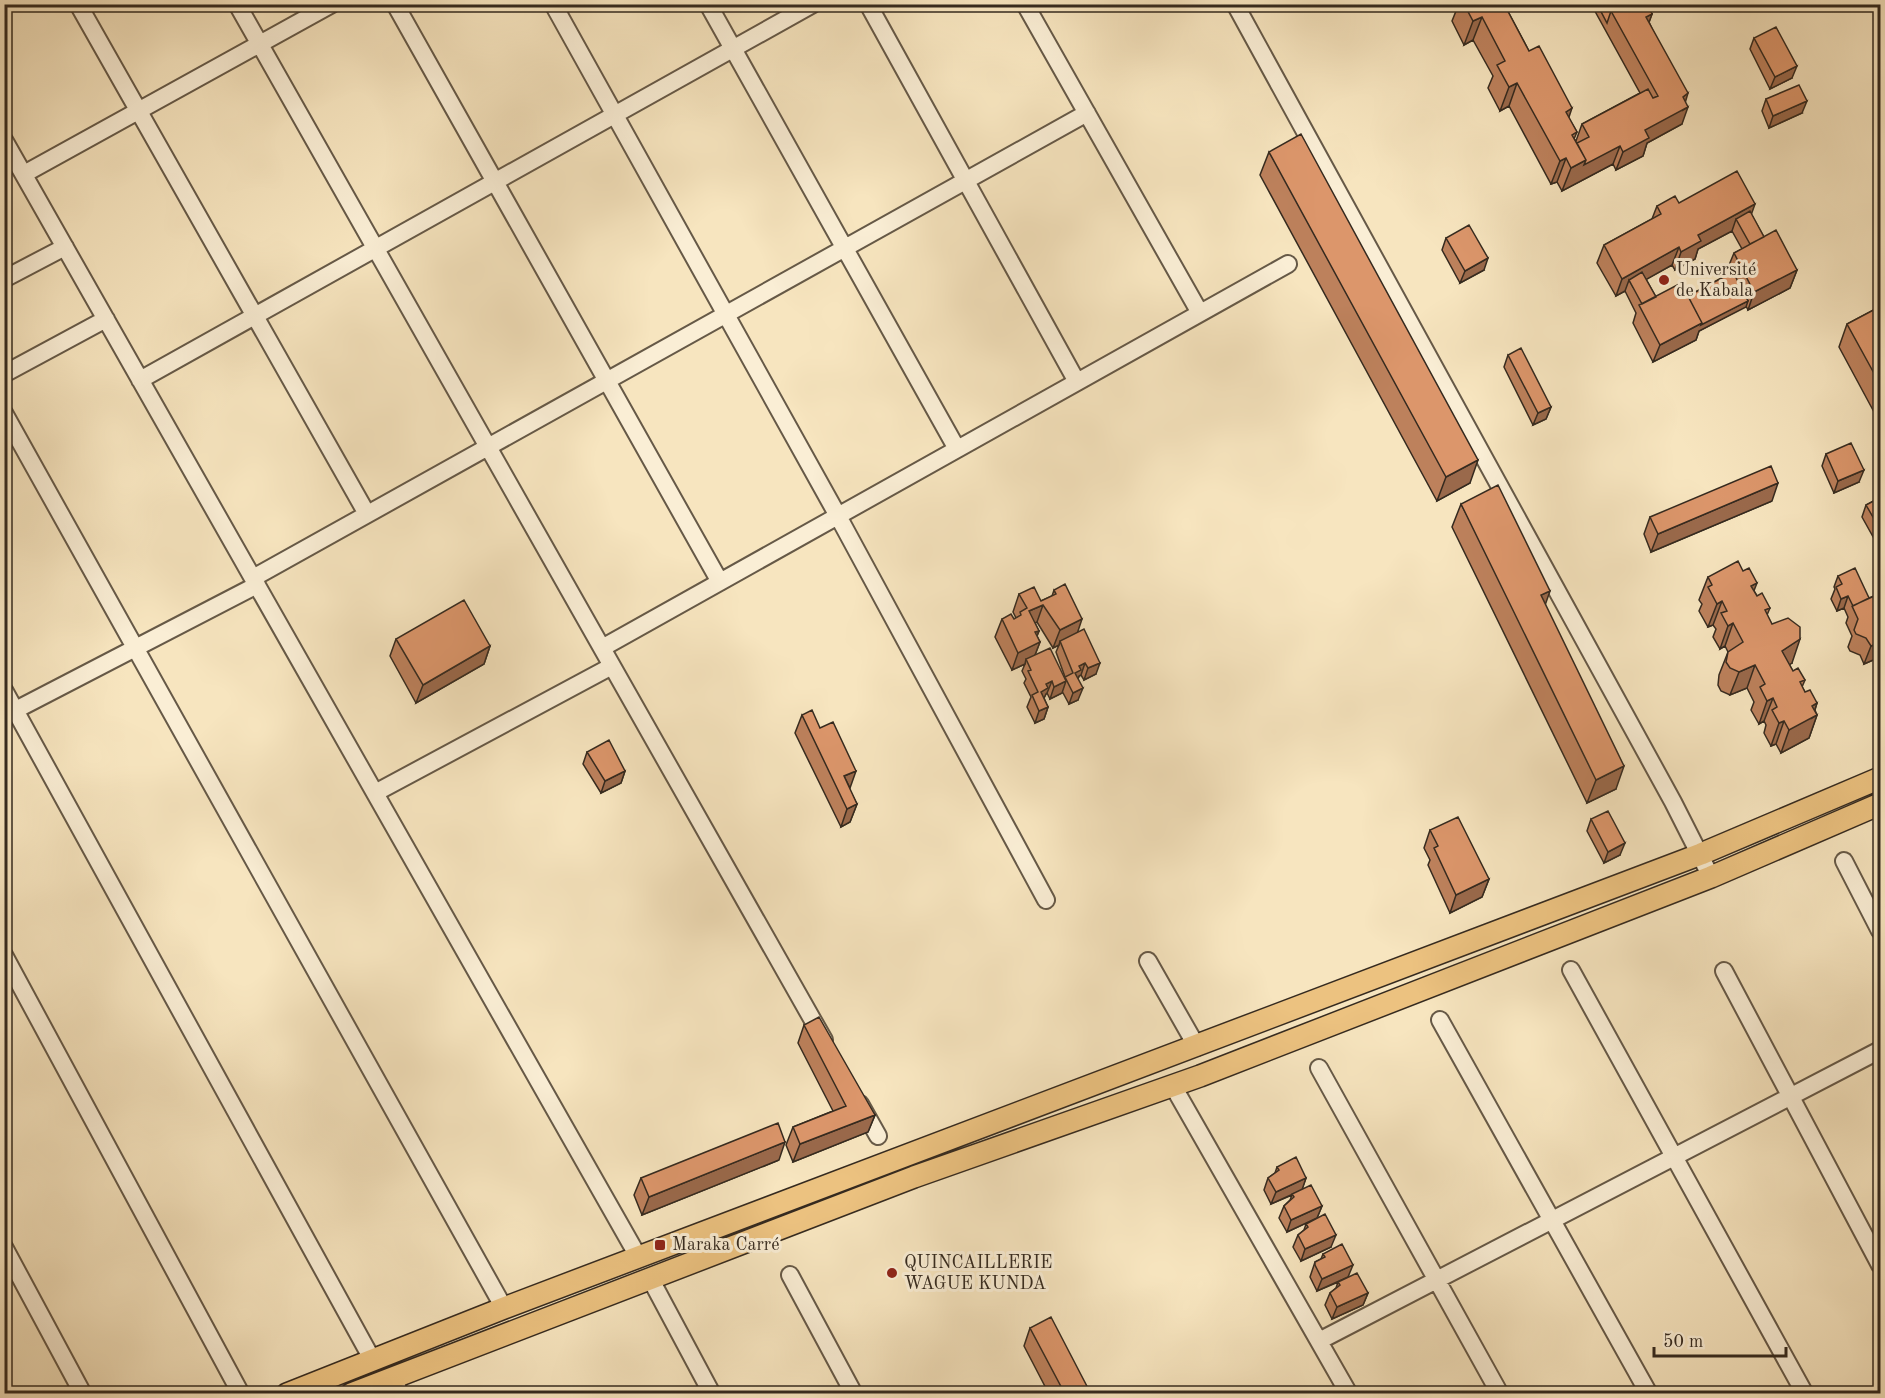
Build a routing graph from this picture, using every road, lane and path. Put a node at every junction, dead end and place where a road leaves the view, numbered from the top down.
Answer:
1 (78, 4) edge
2 (237, 4) edge
3 (332, 4) edge
4 (395, 4) edge
5 (553, 4) edge
6 (708, 4) edge
7 (813, 4) edge
8 (868, 4) edge
9 (1025, 4) edge
10 (1235, 4) edge
11 (260, 44) junction
12 (733, 49) junction
13 (139, 111) junction
14 (1087, 112) junction
15 (615, 115) junction
16 (4, 140) edge
17 (24, 174) junction
18 (965, 180) junction
19 (495, 182) junction
20 (65, 247) junction
21 (845, 248) junction
22 (376, 249) junction
23 (1288, 264) dead end
24 (4, 279) edge
25 (1200, 313) junction
26 (726, 314) junction
27 (255, 316) junction
28 (106, 319) junction
29 (4, 374) edge
30 (140, 380) junction
31 (607, 380) junction
32 (1077, 382) junction
33 (4, 413) edge
34 (488, 447) junction
35 (957, 449) junction
36 (367, 514) junction
37 (838, 516) junction
38 (255, 582) junction
39 (720, 582) junction
40 (602, 648) junction
41 (135, 649) junction
42 (612, 666) junction
43 (4, 690) edge
44 (10, 713) edge
45 (1881, 778) edge
46 (375, 793) junction
47 (1881, 804) edge
48 (1701, 854) junction
49 (1844, 861) dead end
50 (1711, 877) junction
51 (1046, 900) dead end
52 (1881, 931) edge
53 (4, 955) edge
54 (1148, 961) dead end
55 (1571, 970) dead end
56 (1724, 971) dead end
57 (1440, 1020) dead end
58 (1197, 1047) junction
59 (1881, 1050) edge
60 (832, 1054) edge
61 (1319, 1068) dead end
62 (850, 1085) edge
63 (1173, 1086) junction
64 (1791, 1096) junction
65 (879, 1136) dead end
66 (1674, 1157) junction
67 (1552, 1220) junction
68 (4, 1247) edge
69 (639, 1258) junction
70 (1881, 1265) edge
71 (790, 1275) dead end
72 (650, 1278) junction
73 (1437, 1280) junction
74 (504, 1308) junction
75 (1319, 1341) junction
76 (372, 1359) junction
77 (396, 1385) edge
78 (83, 1394) edge
79 (241, 1394) edge
80 (287, 1394) edge
81 (351, 1394) edge
82 (712, 1394) edge
83 (854, 1394) edge
84 (1349, 1394) edge
85 (1500, 1394) edge
86 (1649, 1394) edge
87 (1805, 1394) edge

1 - 13 street
2 - 11 street
3 - 11 street
4 - 19 street
5 - 15 street
6 - 12 street
7 - 12 street
8 - 18 street
9 - 14 street
10 - 48 street
11 - 13 street
11 - 22 street
12 - 15 street
12 - 21 street
13 - 17 street
13 - 27 street
14 - 18 street
14 - 25 street
15 - 19 street
15 - 26 street
16 - 17 street
17 - 20 street
18 - 21 street
18 - 32 street
19 - 22 street
19 - 31 street
20 - 24 street
20 - 28 street
21 - 26 street
21 - 35 street
22 - 27 street
22 - 34 street
23 - 25 street
25 - 32 street
26 - 31 street
26 - 37 street
27 - 30 street
27 - 36 street
28 - 29 street
28 - 30 street
30 - 38 street
31 - 34 street
31 - 39 street
32 - 35 street
33 - 41 street
34 - 36 street
34 - 40 street
35 - 37 street
36 - 38 street
37 - 39 street
37 - 51 street
38 - 41 street
38 - 46 street
39 - 40 street
40 - 42 street
41 - 44 street
41 - 74 street
42 - 46 street
42 - 60 street
43 - 44 street
44 - 76 street
45 - 48 main road
46 - 69 street
47 - 50 main road
48 - 50 street
48 - 58 main road
49 - 52 street
50 - 63 main road
53 - 79 street
54 - 58 street
55 - 66 street
56 - 64 street
57 - 67 street
58 - 69 main road
59 - 64 street
61 - 73 street
62 - 65 street
63 - 72 main road
63 - 75 street
64 - 66 street
64 - 70 street
66 - 67 street
66 - 87 street
67 - 73 street
67 - 86 street
68 - 78 street
69 - 74 main road
71 - 83 street
72 - 77 main road
72 - 82 street
73 - 75 street
73 - 85 street
74 - 76 main road
75 - 84 street
76 - 80 main road
77 - 81 main road

